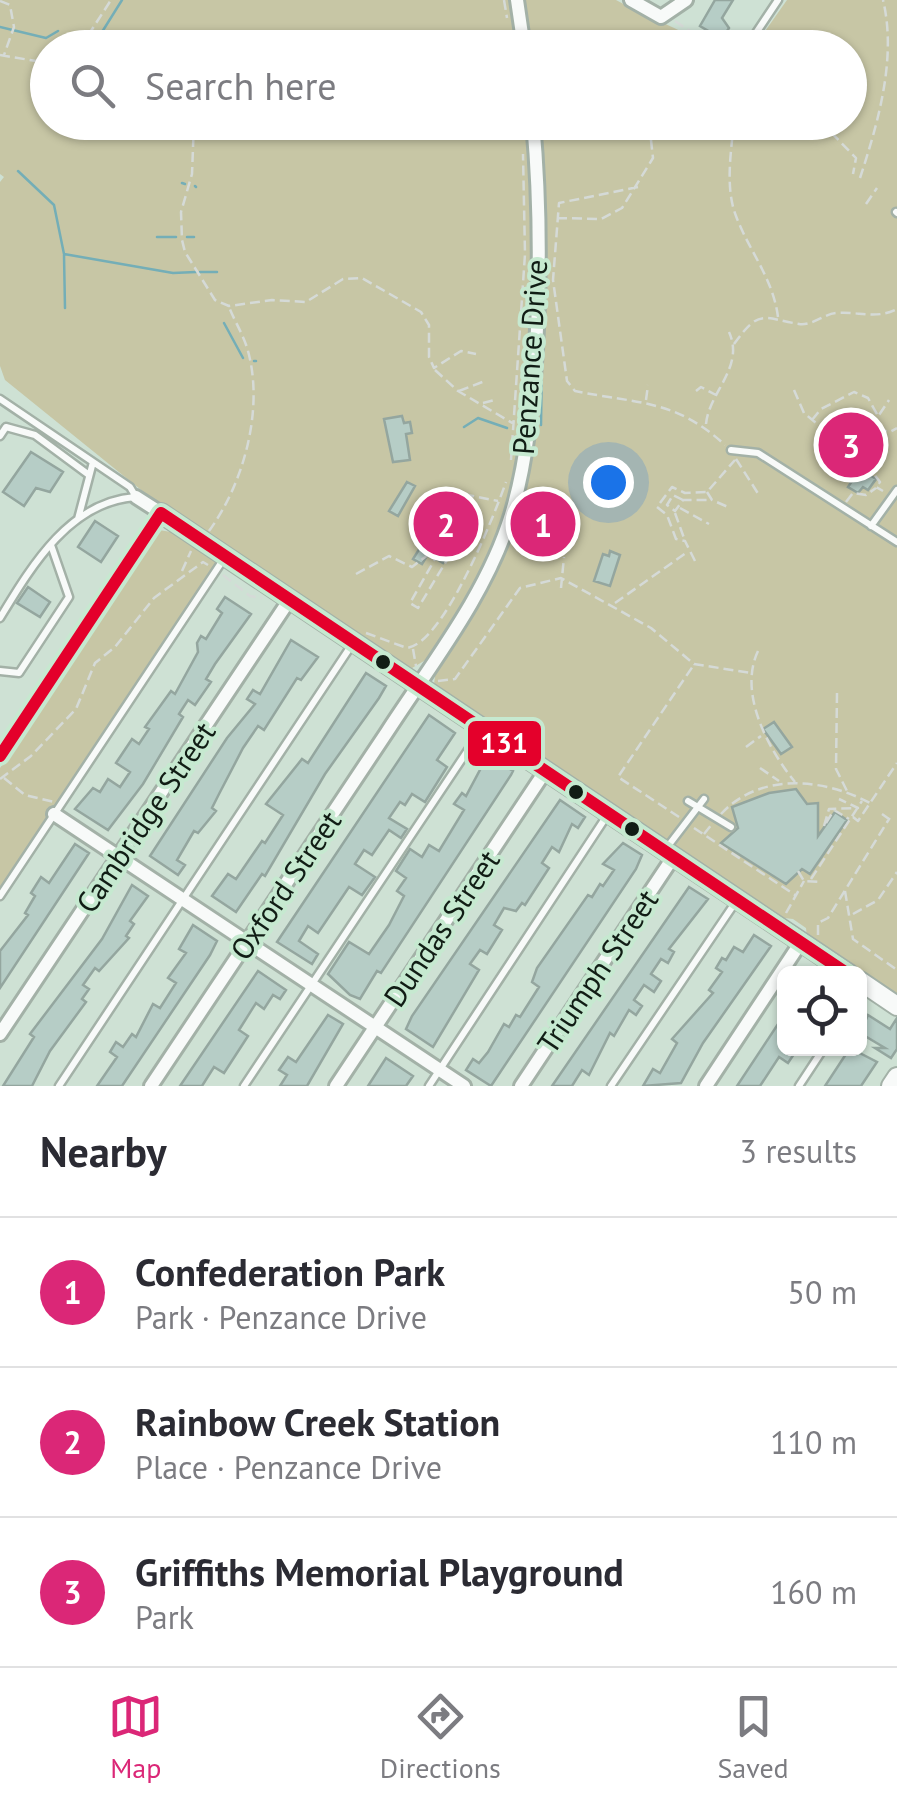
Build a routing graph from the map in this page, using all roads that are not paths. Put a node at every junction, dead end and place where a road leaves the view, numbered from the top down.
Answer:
1 (517, 0) edge
2 (631, 0) edge
3 (686, 0) edge
4 (778, 0) edge
5 (521, 30) edge
6 (758, 30) edge
7 (533, 140) edge
8 (0, 399) edge
9 (0, 436) edge
10 (731, 450) road end
11 (93, 462) junction
12 (90, 475) junction
13 (894, 494) edge
14 (136, 497) junction
15 (160, 513) junction
16 (78, 520) junction
17 (871, 526) junction
18 (897, 542) edge
19 (52, 545) junction
20 (221, 563) junction
21 (290, 599) junction
22 (0, 618) edge
23 (354, 634) junction
24 (0, 671) edge
25 (422, 678) junction
26 (482, 728) junction
27 (0, 756) edge
28 (546, 770) junction
29 (704, 800) dead end
30 (688, 801) dead end
31 (697, 807) junction
32 (57, 809) junction
33 (609, 812) junction
34 (730, 827) dead end
35 (669, 853) junction
36 (120, 855) junction
37 (0, 896) edge
38 (184, 898) junction
39 (738, 899) junction
40 (247, 942) junction
41 (808, 943) junction
42 (838, 966) edge
43 (312, 984) junction
44 (867, 990) edge
45 (897, 1006) edge
46 (376, 1026) junction
47 (0, 1034) edge
48 (819, 1056) edge
49 (440, 1069) junction
50 (897, 1077) edge
51 (59, 1086) edge
52 (151, 1086) edge
53 (244, 1086) edge
54 (336, 1086) edge
55 (429, 1086) edge
56 (464, 1086) edge
57 (521, 1086) edge
58 (611, 1086) edge
59 (706, 1086) edge
60 (798, 1086) edge
61 (891, 1086) edge

1 - 5 street
2 - 3 street
4 - 6 lane
7 - 25 street, Penzance Drive
8 - 11 lane
9 - 12 lane
10 - 17 lane
11 - 12 lane
11 - 14 lane
12 - 16 lane
13 - 17 lane
14 - 15 street
14 - 16 lane
15 - 20 street
15 - 27 street
16 - 19 lane
17 - 18 lane
19 - 22 lane
19 - 24 lane
20 - 21 street
20 - 32 lane
21 - 23 street
21 - 36 street, Cambridge Street
23 - 25 street
23 - 38 lane
25 - 26 street
25 - 40 street, Oxford Street
26 - 28 street
26 - 43 lane
28 - 33 street
28 - 46 street, Dundas Street
29 - 31 lane
30 - 31 lane
31 - 34 lane
31 - 35 lane
32 - 36 street
32 - 37 lane
33 - 35 street
33 - 49 lane
35 - 39 street
35 - 57 street, Triumph Street
36 - 38 street
36 - 47 street, Cambridge Street
38 - 40 street
38 - 51 lane
39 - 41 street
39 - 58 lane
40 - 43 street
40 - 52 street, Oxford Street
41 - 42 street
41 - 59 street
43 - 46 street
43 - 53 lane
44 - 45 street
46 - 49 street
46 - 54 street, Dundas Street
48 - 60 lane
49 - 55 lane
49 - 56 street
50 - 61 street

